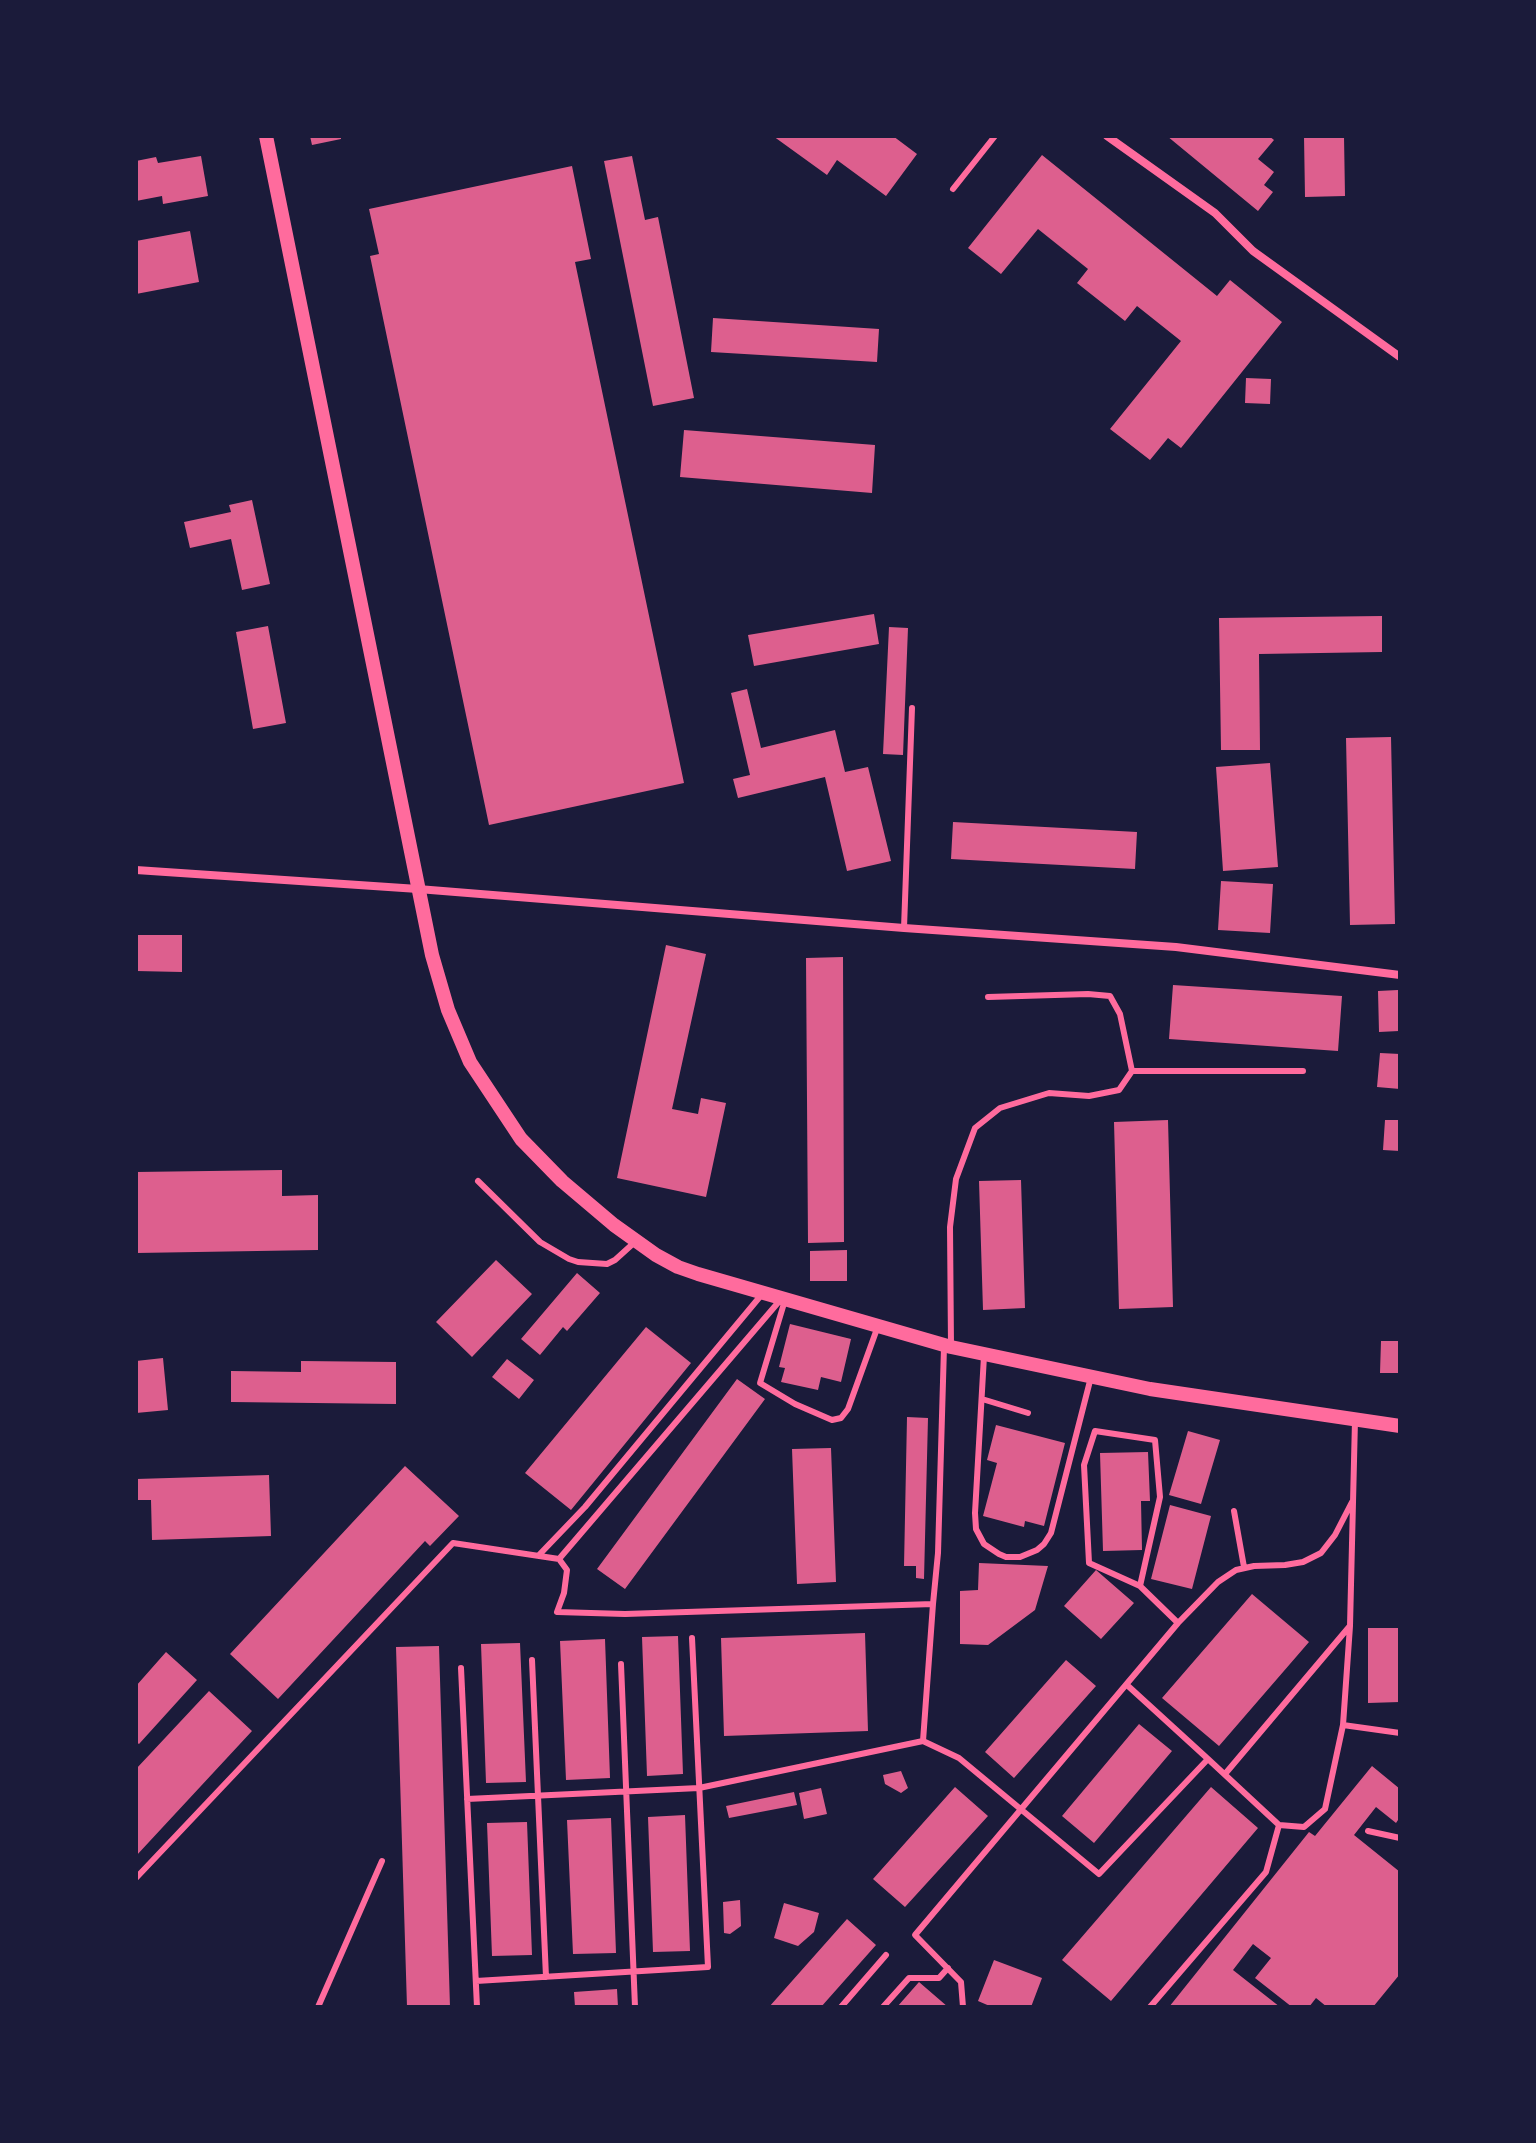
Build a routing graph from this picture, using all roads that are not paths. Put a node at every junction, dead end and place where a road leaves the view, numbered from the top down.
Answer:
1 (266, 136) edge
2 (995, 136) edge
3 (1107, 136) edge
4 (953, 189) dead end
5 (1400, 357) edge
6 (912, 708) dead end
7 (136, 870) edge
8 (418, 889) junction
9 (904, 928) junction
10 (1400, 975) edge
11 (988, 997) dead end
12 (1132, 1071) junction
13 (1303, 1071) dead end
14 (478, 1181) dead end
15 (636, 1241) junction
16 (763, 1293) junction
17 (783, 1299) junction
18 (878, 1326) junction
19 (947, 1346) junction
20 (984, 1354) junction
21 (1091, 1377) junction
22 (982, 1399) junction
23 (1028, 1413) dead end
24 (1355, 1420) junction
25 (1400, 1426) edge
26 (1353, 1499) junction
27 (1234, 1511) dead end
28 (539, 1555) junction
29 (559, 1559) junction
30 (1244, 1567) junction
31 (1140, 1586) junction
32 (933, 1604) junction
33 (1178, 1623) junction
34 (1350, 1626) junction
35 (692, 1638) dead end
36 (532, 1660) dead end
37 (621, 1664) dead end
38 (461, 1668) dead end
39 (1127, 1685) junction
40 (1343, 1725) junction
41 (1400, 1733) edge
42 (923, 1741) junction
43 (1208, 1759) junction
44 (1225, 1774) junction
45 (699, 1788) junction
46 (626, 1792) junction
47 (538, 1796) junction
48 (467, 1799) junction
49 (1021, 1809) junction
50 (1279, 1825) junction
51 (1368, 1831) dead end
52 (1400, 1838) edge
53 (382, 1861) dead end
54 (136, 1878) edge
55 (886, 1955) dead end
56 (948, 1968) junction
57 (633, 1971) junction
58 (546, 1977) junction
59 (476, 1981) junction
60 (318, 2007) edge
61 (477, 2007) edge
62 (635, 2007) edge
63 (841, 2007) edge
64 (883, 2007) edge
65 (963, 2007) edge
66 (1150, 2007) edge

1 - 8 street
2 - 4 lane
3 - 5 street
6 - 9 lane
7 - 8 street
8 - 9 street
8 - 15 street
9 - 10 street
11 - 12 lane
12 - 13 lane
12 - 19 lane
14 - 15 lane
15 - 16 street
16 - 17 street
16 - 28 lane
17 - 18 street
17 - 18 lane
17 - 29 lane
18 - 19 street
19 - 20 street
19 - 32 lane
20 - 21 street
20 - 22 lane
21 - 22 lane
21 - 24 street
22 - 23 lane
24 - 25 street
24 - 26 lane
26 - 30 lane
26 - 34 lane
27 - 30 lane
28 - 29 lane
28 - 54 lane
29 - 32 lane
30 - 33 lane
31 - 31 lane
31 - 33 lane
32 - 42 lane
33 - 39 lane
34 - 40 lane
34 - 44 lane
35 - 45 lane
36 - 47 lane
37 - 46 lane
38 - 48 lane
39 - 43 lane
39 - 49 lane
40 - 41 lane
40 - 50 lane
42 - 45 lane
42 - 49 lane
43 - 44 lane
43 - 49 lane
44 - 50 lane
45 - 46 lane
45 - 57 lane
46 - 47 lane
46 - 57 lane
47 - 48 lane
47 - 58 lane
48 - 59 lane
49 - 56 lane
50 - 66 lane
51 - 52 lane
53 - 60 lane
55 - 63 lane
56 - 64 lane
56 - 65 lane
57 - 58 lane
57 - 62 lane
58 - 59 lane
59 - 61 lane

